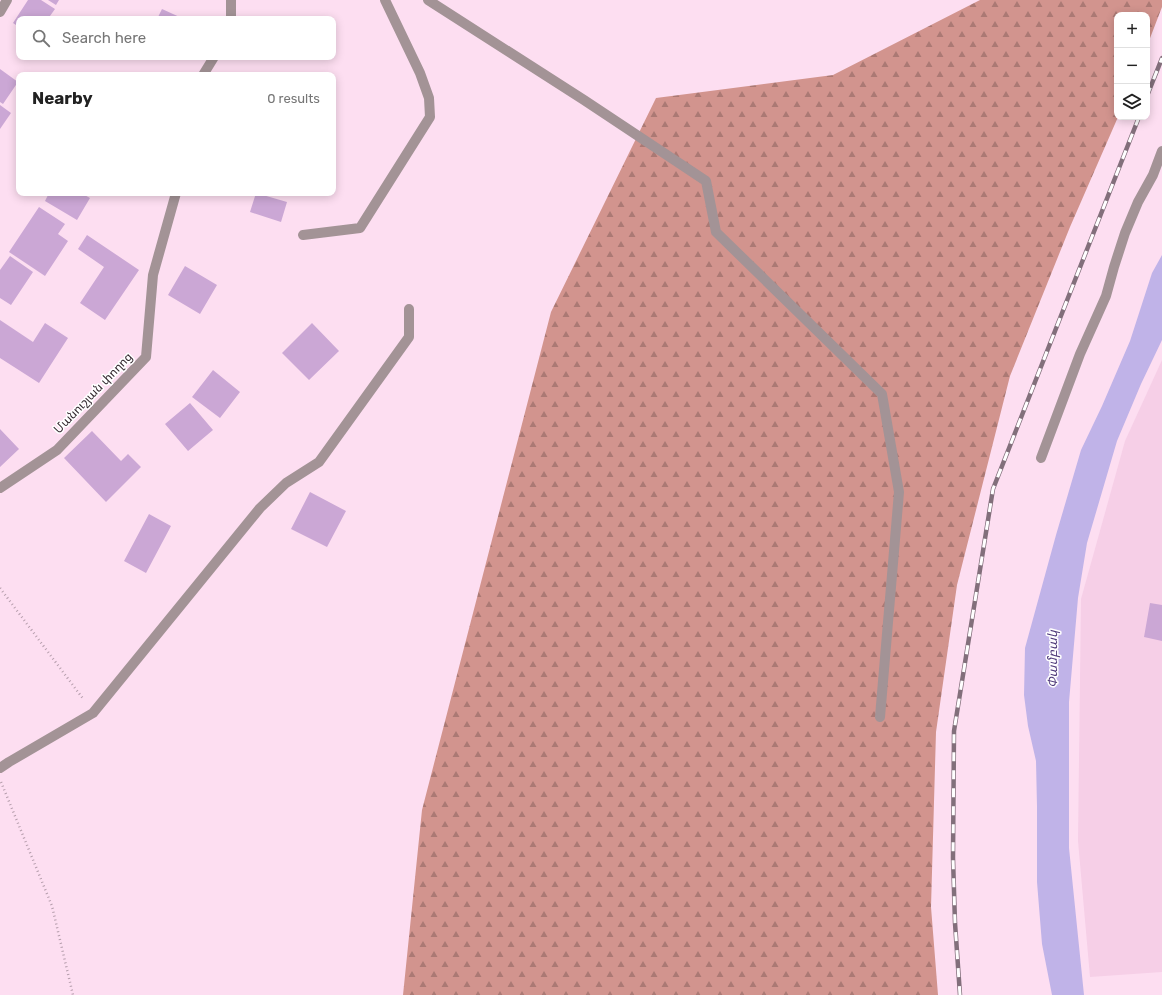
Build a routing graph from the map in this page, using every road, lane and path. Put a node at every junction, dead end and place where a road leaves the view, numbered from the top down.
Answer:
1 (8, 0) edge
2 (230, 0) edge
3 (385, 0) edge
4 (428, 0) edge
5 (0, 12) edge
6 (231, 16) edge
7 (212, 60) edge
8 (205, 72) edge
9 (1162, 151) edge
10 (175, 196) edge
11 (303, 235) dead end
12 (409, 309) dead end
13 (1041, 458) dead end
14 (0, 488) edge
15 (0, 588) edge
16 (94, 713) junction
17 (880, 717) dead end
18 (0, 768) edge
19 (0, 780) edge
20 (73, 995) edge

1 - 5 street
2 - 6 street
3 - 11 street
4 - 17 street
7 - 8 street
9 - 13 street
10 - 14 street, Մանուշյան փողոց
12 - 16 street
15 - 16 path
16 - 18 street
19 - 20 path

